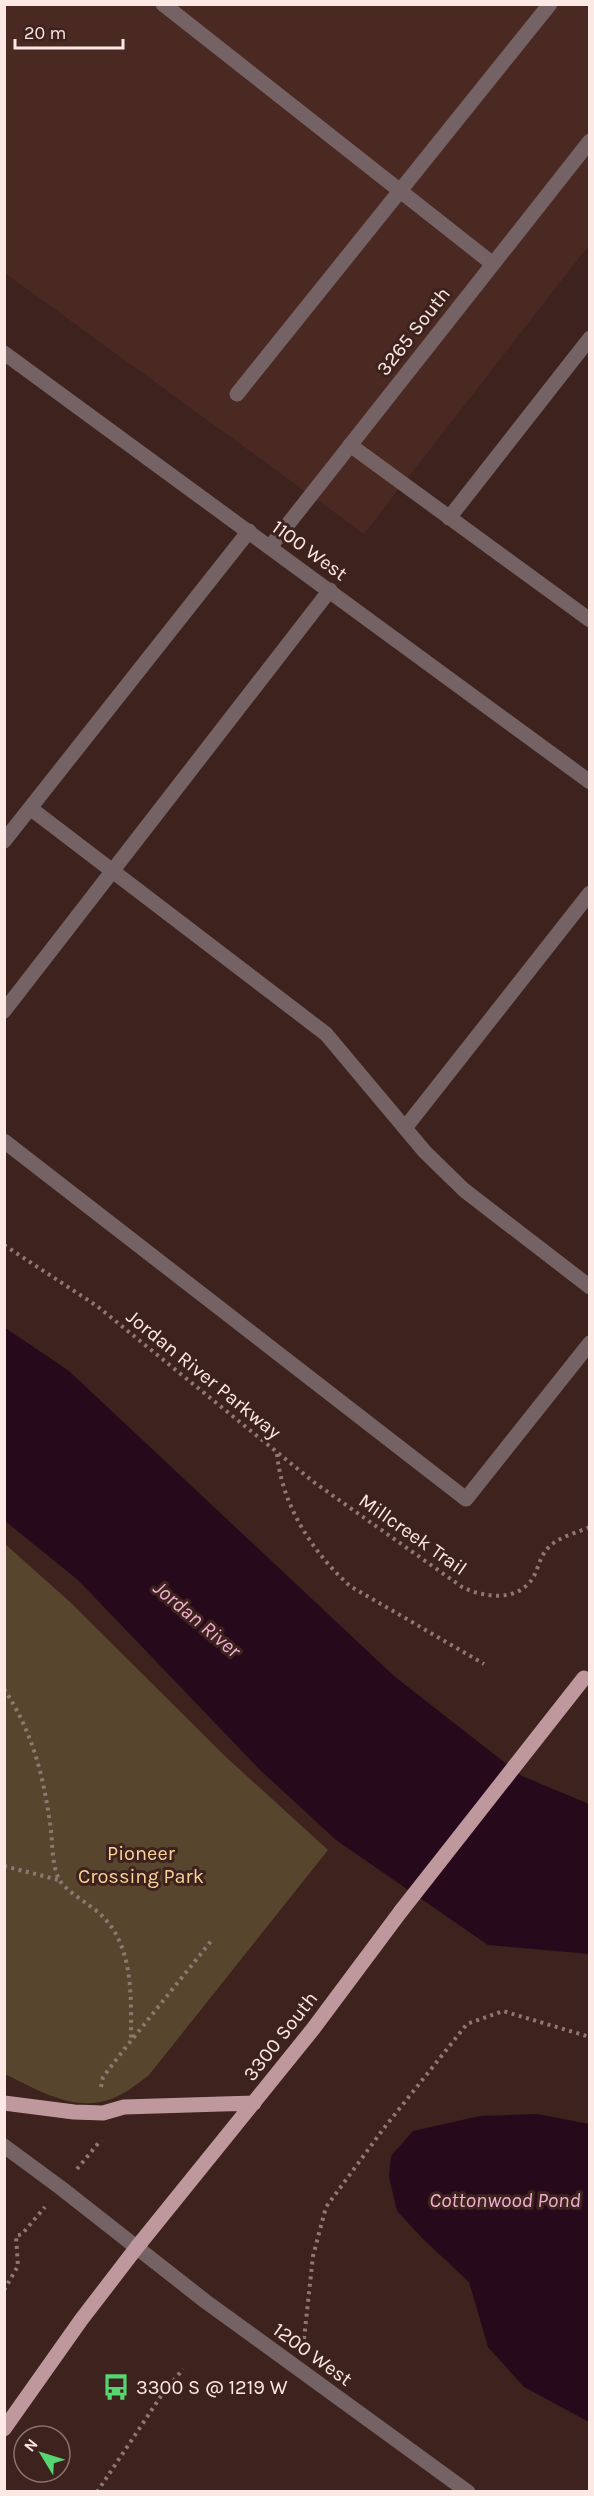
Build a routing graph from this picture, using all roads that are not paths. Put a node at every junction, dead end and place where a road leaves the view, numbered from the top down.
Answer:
1 (163, 4) edge
2 (550, 4) edge
3 (590, 141) edge
4 (401, 192) junction
5 (493, 264) junction
6 (590, 338) edge
7 (4, 353) edge
8 (237, 394) dead end
9 (350, 445) junction
10 (449, 518) junction
11 (249, 531) junction
12 (270, 547) junction
13 (330, 590) junction
14 (590, 620) edge
15 (590, 782) edge
16 (30, 808) junction
17 (4, 841) edge
18 (113, 872) junction
19 (590, 893) edge
20 (4, 1011) edge
21 (405, 1128) junction
22 (4, 1141) edge
23 (590, 1287) edge
24 (590, 1343) edge
25 (587, 1674) edge
26 (4, 2103) edge
27 (254, 2103) junction
28 (4, 2146) edge
29 (137, 2247) junction
30 (4, 2429) edge
31 (468, 2492) edge

1 - 4 street
2 - 4 street
3 - 5 street, 3265 South
4 - 5 street
4 - 8 street
5 - 9 street, 3265 South
6 - 10 street
7 - 11 street, 1100 West
9 - 10 street
9 - 12 street, 3265 South
10 - 14 street
11 - 12 street, 1100 West
11 - 16 street
12 - 13 street, 1100 West
13 - 15 street, 1100 West
13 - 18 street
16 - 17 street
16 - 18 street
18 - 20 street
18 - 21 street
19 - 21 street
21 - 23 street
22 - 24 street
25 - 27 main road, 3300 South, bridge
26 - 27 main road
27 - 29 main road, 3300 South
28 - 29 street, 1200 West
29 - 30 main road, 3300 South
29 - 31 street, 1200 West

